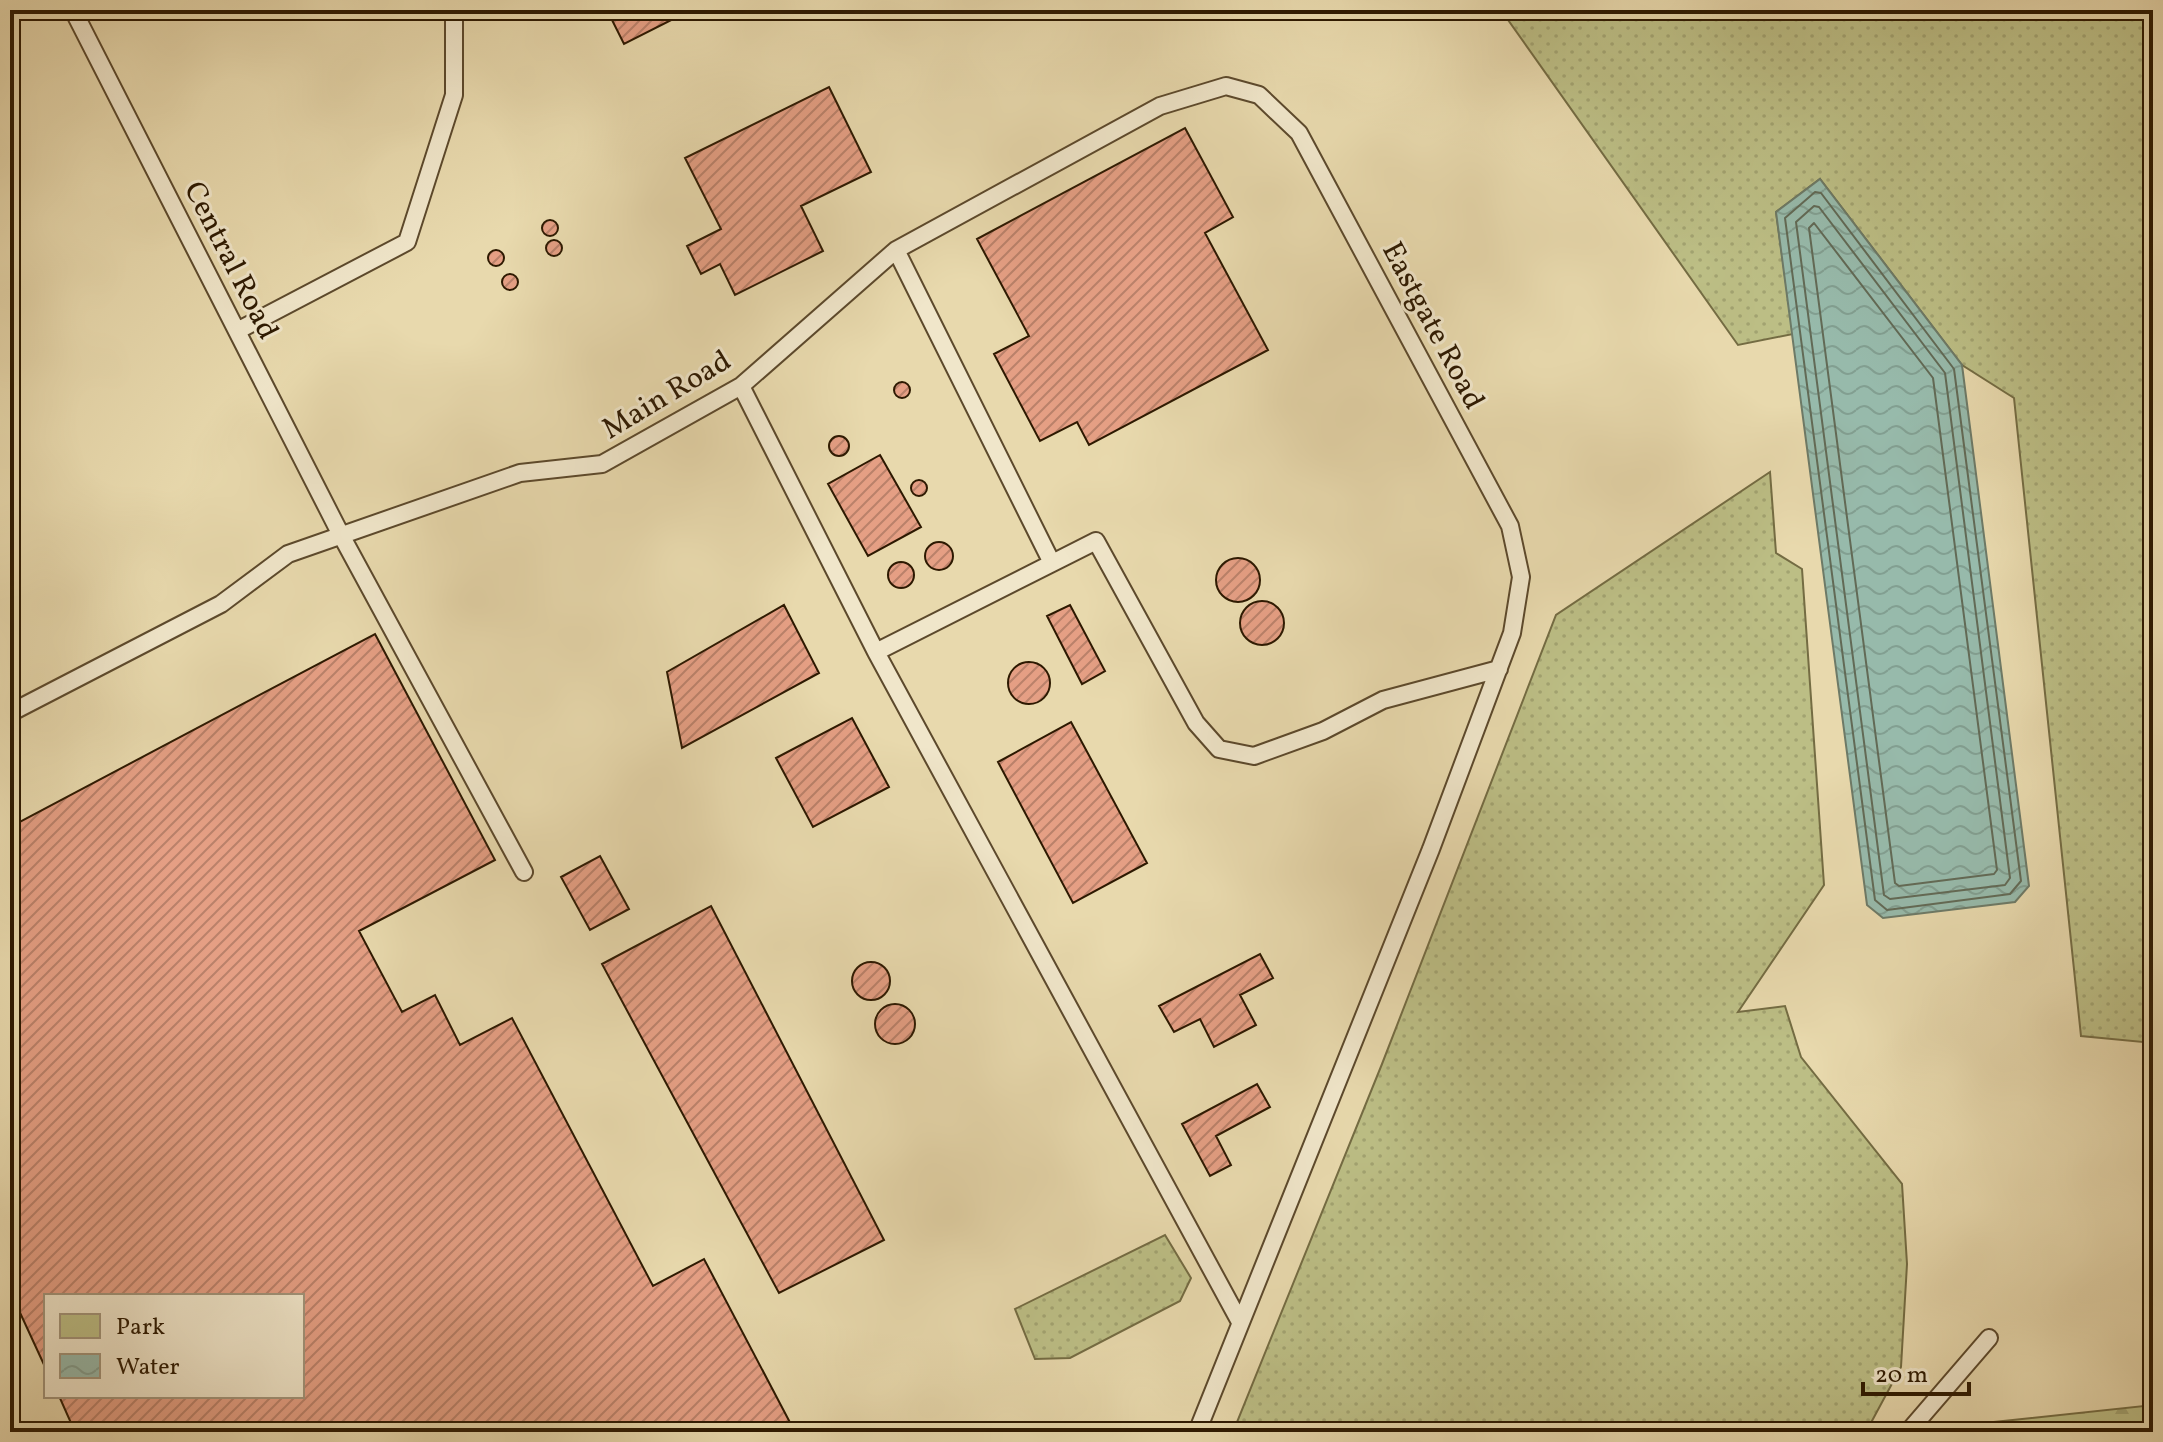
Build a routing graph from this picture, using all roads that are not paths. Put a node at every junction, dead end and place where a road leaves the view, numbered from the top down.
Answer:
1 (73, 10) edge
2 (454, 10) edge
3 (1226, 86) joint
4 (896, 250) junction
5 (237, 331) junction
6 (741, 386) junction
7 (341, 535) junction
8 (1052, 563) junction
9 (876, 652) junction
10 (1499, 669) junction
11 (10, 713) edge
12 (524, 872) dead end
13 (1240, 1322) junction
14 (1989, 1338) dead end
15 (1197, 1432) edge
16 (1908, 1432) edge

1 - 5 lane, Central Road
2 - 5 lane
3 - 4 lane, Main Road
3 - 10 lane, Eastgate Road
4 - 6 lane, Main Road
4 - 8 lane
5 - 7 lane, Central Road
6 - 7 lane, Main Road
6 - 9 lane
7 - 11 lane, Main Road
7 - 12 lane, Central Road
8 - 9 lane
8 - 10 lane
9 - 13 lane
10 - 13 lane, Eastgate Road
13 - 15 lane, Eastgate Road
14 - 16 lane

